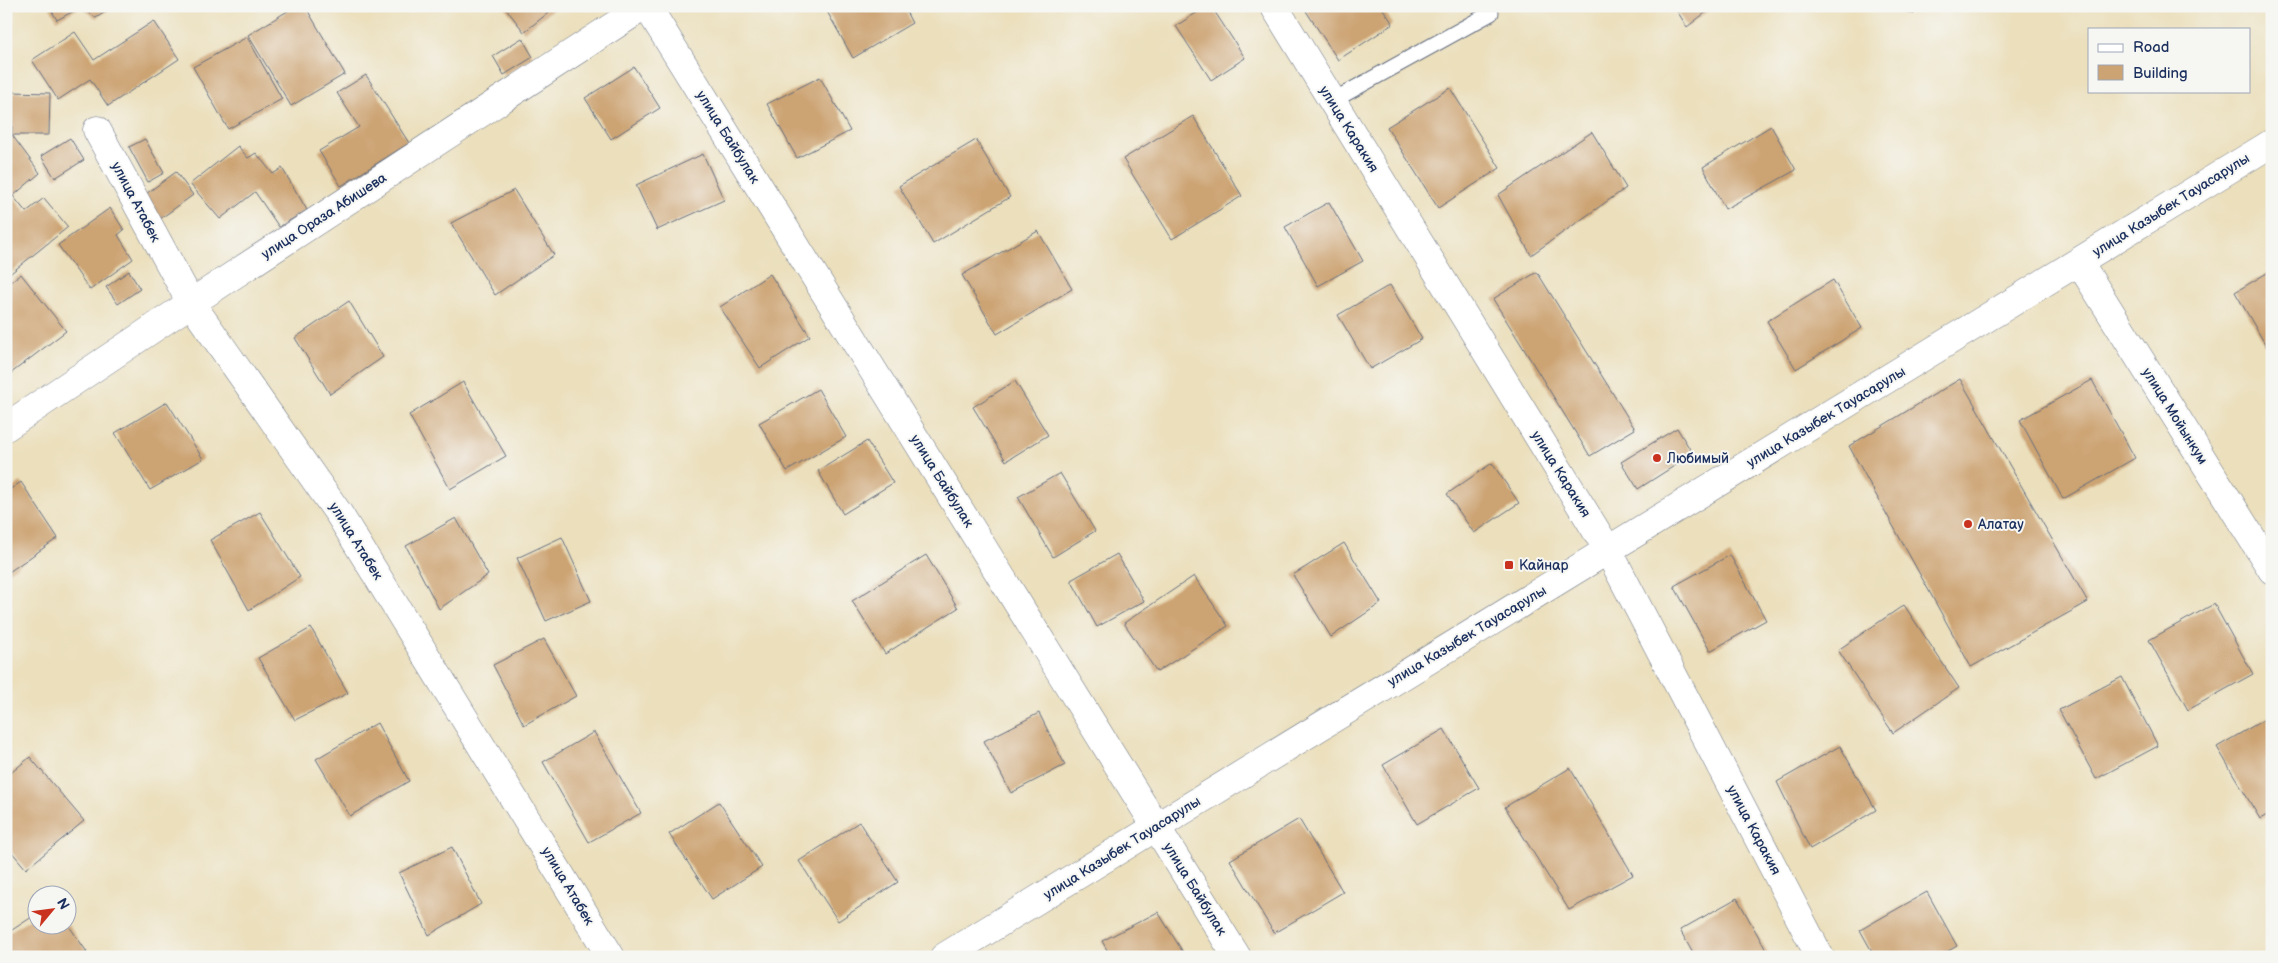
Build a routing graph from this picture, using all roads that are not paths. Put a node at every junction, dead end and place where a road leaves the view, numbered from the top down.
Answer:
1 (645, 6) edge
2 (1274, 6) edge
3 (1491, 13) dead end
4 (1332, 102) junction
5 (96, 130) dead end
6 (2272, 143) edge
7 (2079, 262) junction
8 (191, 303) junction
9 (6, 427) edge
10 (1608, 550) junction
11 (2272, 570) edge
12 (1156, 826) junction
13 (611, 957) edge
14 (944, 957) edge
15 (1237, 957) edge
16 (1820, 957) edge

1 - 8 street, улица Ораза Абишева
1 - 12 street, улица Байбулак
2 - 4 street, улица Каракия
3 - 4 lane
4 - 10 street, улица Каракия
5 - 8 street, улица Атабек
6 - 7 street, улица Казыбек Тауасарулы
7 - 10 street, улица Казыбек Тауасарулы
7 - 11 street, улица Мойынкум
8 - 9 street, улица Ораза Абишева
8 - 13 street, улица Атабек
10 - 12 street, улица Казыбек Тауасарулы
10 - 16 street, улица Каракия
12 - 14 street, улица Казыбек Тауасарулы
12 - 15 street, улица Байбулак

